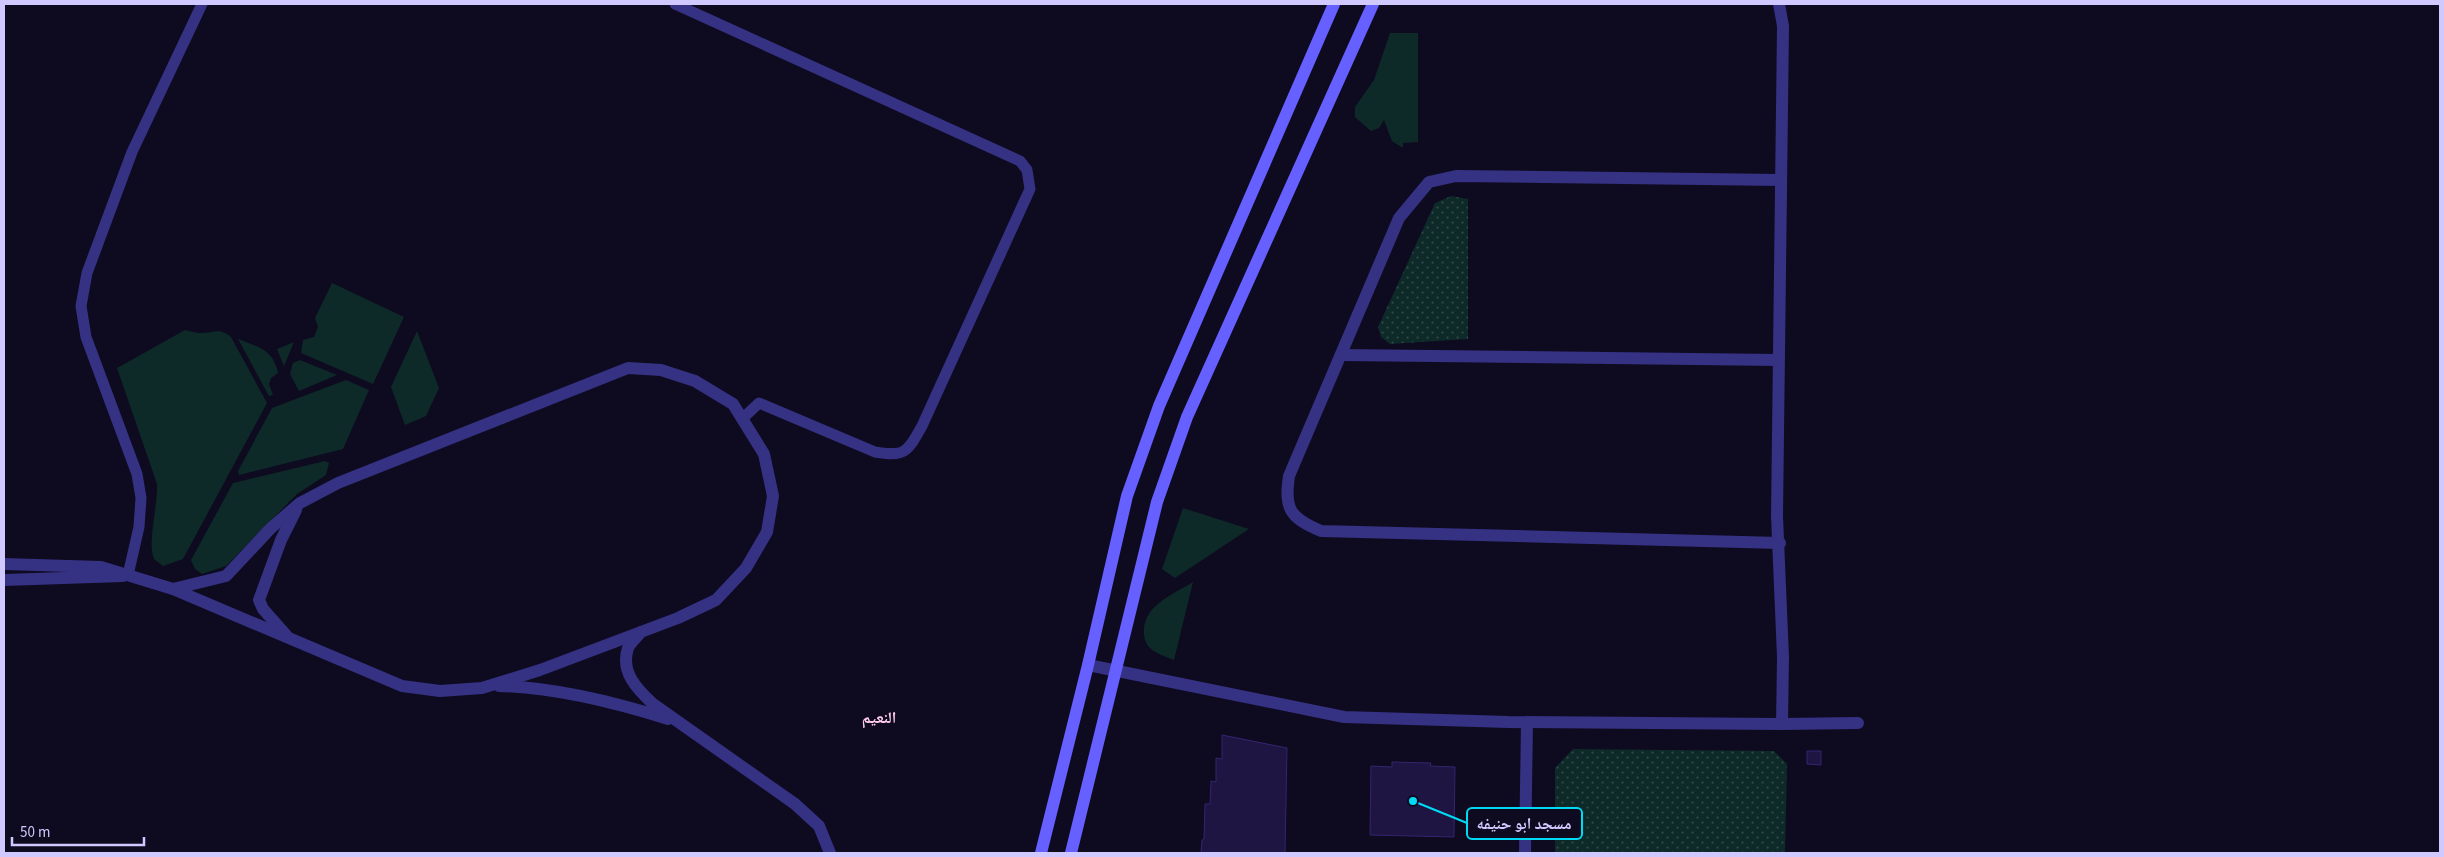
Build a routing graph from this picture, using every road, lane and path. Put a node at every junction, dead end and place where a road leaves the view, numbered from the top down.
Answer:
1 (202, 4) edge
2 (675, 4) edge
3 (1334, 4) edge
4 (1373, 4) edge
5 (1779, 4) edge
6 (1780, 180) junction
7 (1341, 355) junction
8 (1778, 360) junction
9 (742, 419) junction
10 (300, 503) junction
11 (1780, 543) junction
12 (4, 564) edge
13 (128, 576) junction
14 (4, 580) edge
15 (173, 589) junction
16 (640, 632) junction
17 (289, 638) junction
18 (1088, 665) junction
19 (1115, 671) junction
20 (488, 686) junction
21 (1526, 723) junction
22 (1858, 723) dead end
23 (682, 724) junction
24 (1782, 724) junction
25 (830, 853) edge
26 (1041, 853) edge
27 (1071, 853) edge
28 (1525, 853) edge

1 - 13 lane
2 - 9 lane
3 - 18 main road
4 - 19 main road
5 - 6 street
6 - 7 street
6 - 8 street
7 - 8 street
7 - 11 street
8 - 11 street
9 - 10 street
9 - 16 street
10 - 15 street
10 - 17 street
11 - 24 street
12 - 13 street
13 - 14 street
13 - 15 street
15 - 17 street
16 - 20 street
16 - 23 street
17 - 20 street
18 - 19 street
18 - 26 main road
19 - 21 street
19 - 27 main road
20 - 23 street
21 - 24 street
21 - 28 street
22 - 24 street
23 - 25 street

